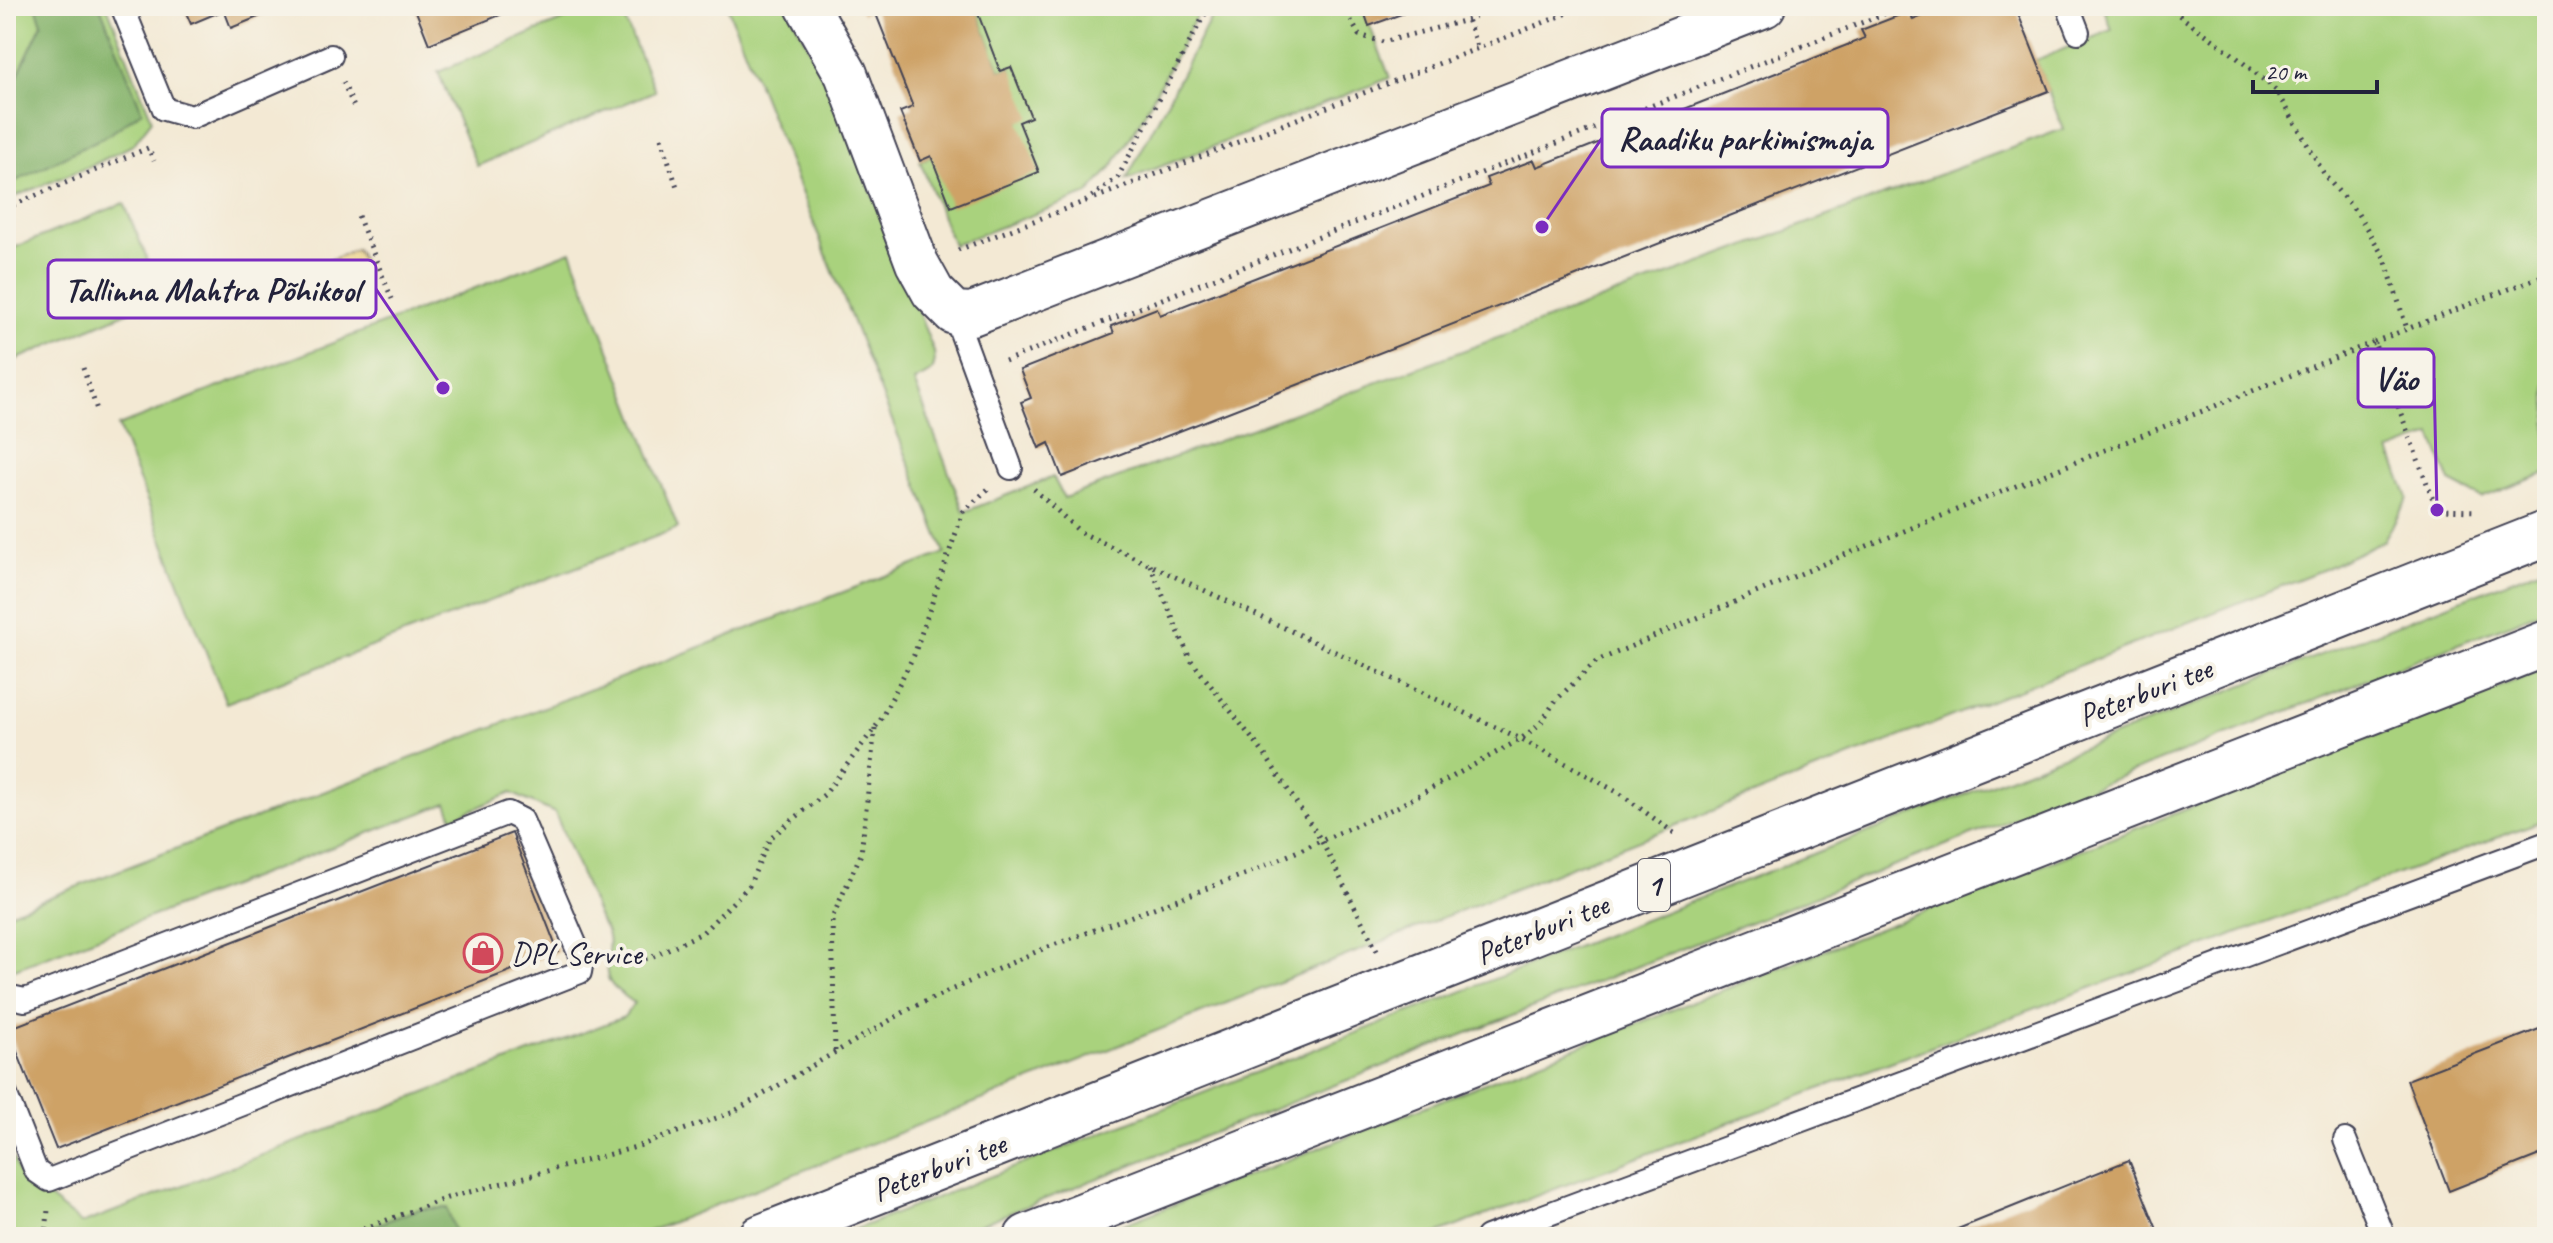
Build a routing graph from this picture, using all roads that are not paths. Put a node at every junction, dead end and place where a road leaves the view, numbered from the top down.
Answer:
1 (122, 6) edge
2 (807, 6) edge
3 (1764, 6) edge
4 (2068, 6) edge
5 (2078, 32) dead end
6 (331, 56) dead end
7 (966, 312) junction
8 (1011, 468) road end
9 (2547, 533) edge
10 (2547, 643) edge
11 (2547, 843) edge
12 (6, 996) edge
13 (6, 1095) edge
14 (2345, 1140) dead end
15 (761, 1237) edge
16 (1027, 1237) edge
17 (1487, 1237) edge
18 (2384, 1237) edge

1 - 6 lane
2 - 7 street
3 - 7 street
4 - 5 lane
7 - 8 lane
9 - 15 highway, Peterburi tee / 1
10 - 16 highway
11 - 17 lane
12 - 13 lane
14 - 18 lane

